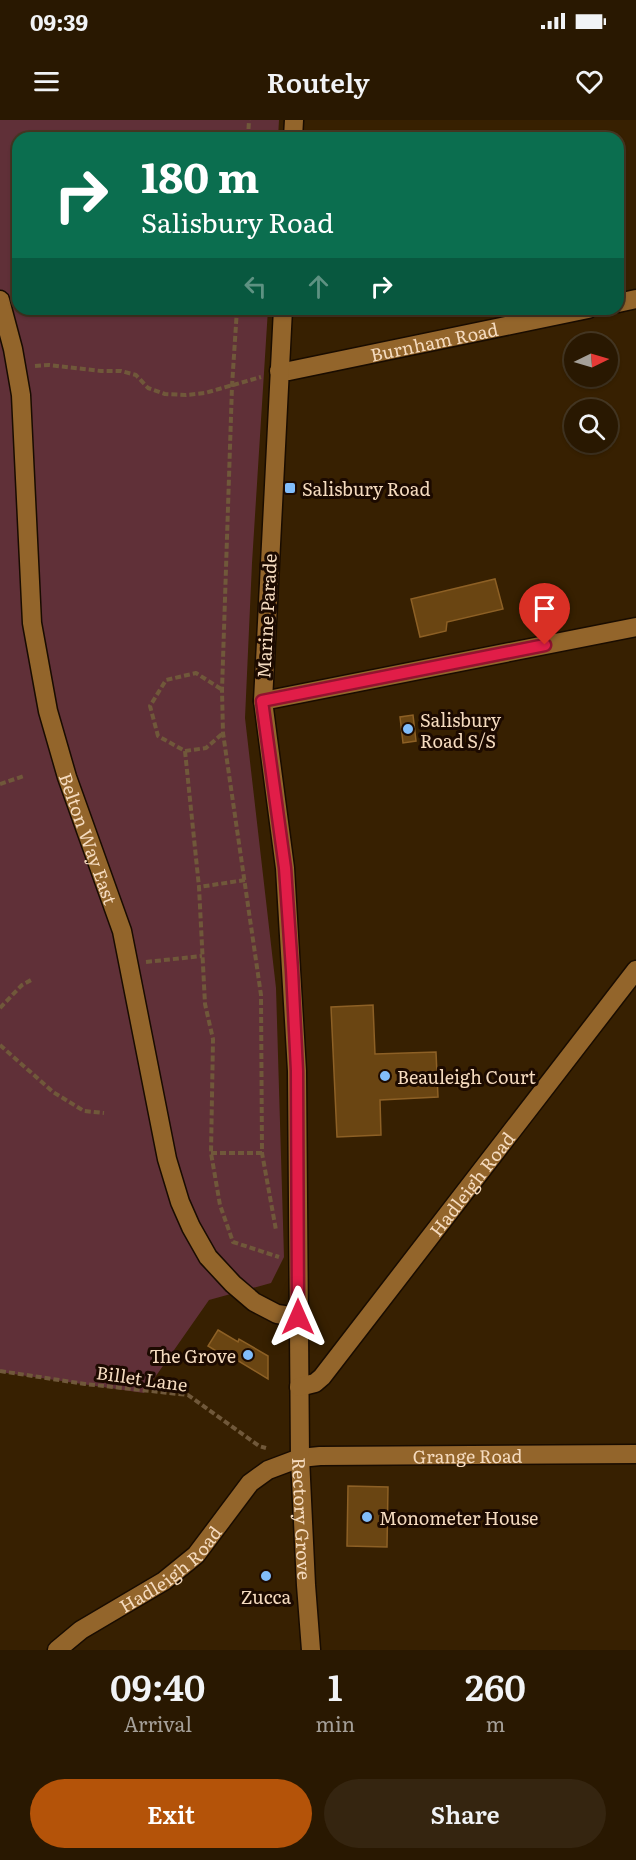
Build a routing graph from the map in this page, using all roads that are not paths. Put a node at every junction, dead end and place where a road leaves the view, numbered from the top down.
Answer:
1 (0, 300) edge
2 (283, 315) edge
3 (559, 315) edge
4 (279, 371) junction
5 (636, 627) edge
6 (262, 701) junction
7 (636, 970) edge
8 (298, 1317) junction
9 (299, 1387) junction
10 (636, 1454) edge
11 (300, 1458) junction
12 (57, 1650) edge
13 (311, 1650) edge

1 - 8 street, Belton Way East
2 - 4 street, Marine Parade
3 - 4 street, Burnham Road
4 - 6 street, Marine Parade
5 - 6 street
6 - 8 street, Marine Parade
7 - 9 street, Hadleigh Road
8 - 9 street, Marine Parade
9 - 11 street, Rectory Grove
10 - 11 street, Grange Road
11 - 12 street, Hadleigh Road
11 - 13 street, Rectory Grove

